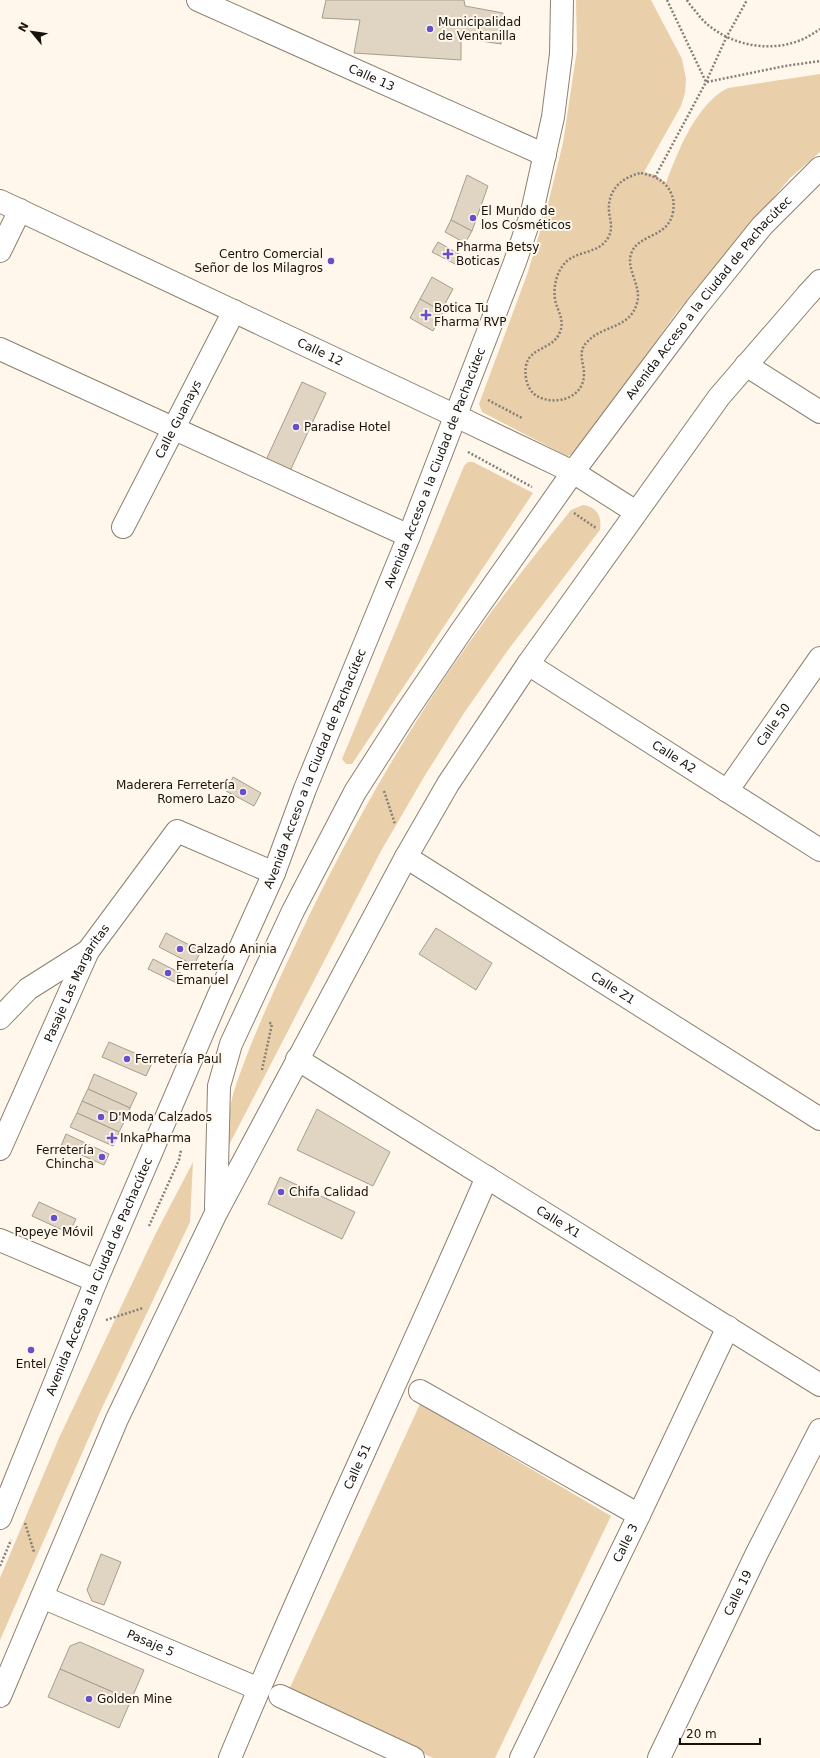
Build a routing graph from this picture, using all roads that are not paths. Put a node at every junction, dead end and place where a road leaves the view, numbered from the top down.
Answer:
1 (198, 0) edge
2 (562, 0) edge
3 (545, 155) junction
4 (820, 168) edge
5 (0, 201) edge
6 (20, 210) junction
7 (0, 250) edge
8 (814, 287) edge
9 (234, 311) junction
10 (0, 349) edge
11 (746, 365) junction
12 (820, 412) edge
13 (456, 416) junction
14 (175, 429) junction
15 (574, 472) junction
16 (636, 512) junction
17 (123, 527) dead end
18 (409, 536) junction
19 (820, 658) edge
20 (528, 664) junction
21 (726, 791) junction
22 (820, 850) edge
23 (406, 857) junction
24 (274, 873) junction
25 (88, 951) junction
26 (0, 1018) edge
27 (298, 1059) junction
28 (820, 1119) edge
29 (0, 1149) edge
30 (487, 1177) junction
31 (216, 1213) junction
32 (0, 1240) edge
33 (96, 1281) junction
34 (728, 1327) junction
35 (820, 1385) edge
36 (420, 1391) dead end
37 (820, 1430) edge
38 (639, 1515) junction
39 (0, 1518) edge
40 (42, 1597) junction
41 (259, 1689) junction
42 (0, 1696) edge
43 (280, 1696) dead end
44 (230, 1758) edge
45 (413, 1758) edge
46 (521, 1758) edge
47 (659, 1758) edge

1 - 3 street, Calle 13
2 - 3 street, Avenida Acceso a la Ciudad de Pachacútec
3 - 13 street, Avenida Acceso a la Ciudad de Pachacútec
4 - 15 street, Avenida Acceso a la Ciudad de Pachacútec
5 - 6 street, Calle 12
6 - 7 street
6 - 9 street, Calle 12
8 - 11 street, Avenida Acceso a la Ciudad de Pachacútec
9 - 13 street, Calle 12
9 - 14 street, Calle Guanays
10 - 14 street
11 - 12 street
11 - 16 street, Avenida Acceso a la Ciudad de Pachacútec
13 - 15 street, Calle 12
13 - 18 street, Avenida Acceso a la Ciudad de Pachacútec
14 - 17 street, Calle Guanays
14 - 18 street
15 - 16 street, Calle 12
15 - 31 street, Avenida Acceso a la Ciudad de Pachacútec
16 - 20 street, Avenida Acceso a la Ciudad de Pachacútec
18 - 24 street, Avenida Acceso a la Ciudad de Pachacútec
19 - 21 street, Calle 50
20 - 21 street, Calle A2
20 - 23 street, Avenida Acceso a la Ciudad de Pachacútec
21 - 22 street, Calle A2
23 - 27 street, Avenida Acceso a la Ciudad de Pachacútec
23 - 28 street, Calle Z1
24 - 25 street, Pasaje Las Margaritas
24 - 33 street, Avenida Acceso a la Ciudad de Pachacútec
25 - 26 street
25 - 29 street, Pasaje Las Margaritas
27 - 30 street, Calle X1
27 - 31 street, Avenida Acceso a la Ciudad de Pachacútec
30 - 34 street, Calle X1
30 - 41 street, Calle 51
31 - 40 street, Avenida Acceso a la Ciudad de Pachacútec
32 - 33 street
33 - 39 street, Avenida Acceso a la Ciudad de Pachacútec
34 - 35 street, Calle X1
34 - 38 street, Calle 3
36 - 38 street
37 - 47 street, Calle 19
38 - 46 street, Calle 3
40 - 41 street, Pasaje 5
40 - 42 street, Avenida Acceso a la Ciudad de Pachacútec
41 - 44 street, Calle 51
43 - 45 street

